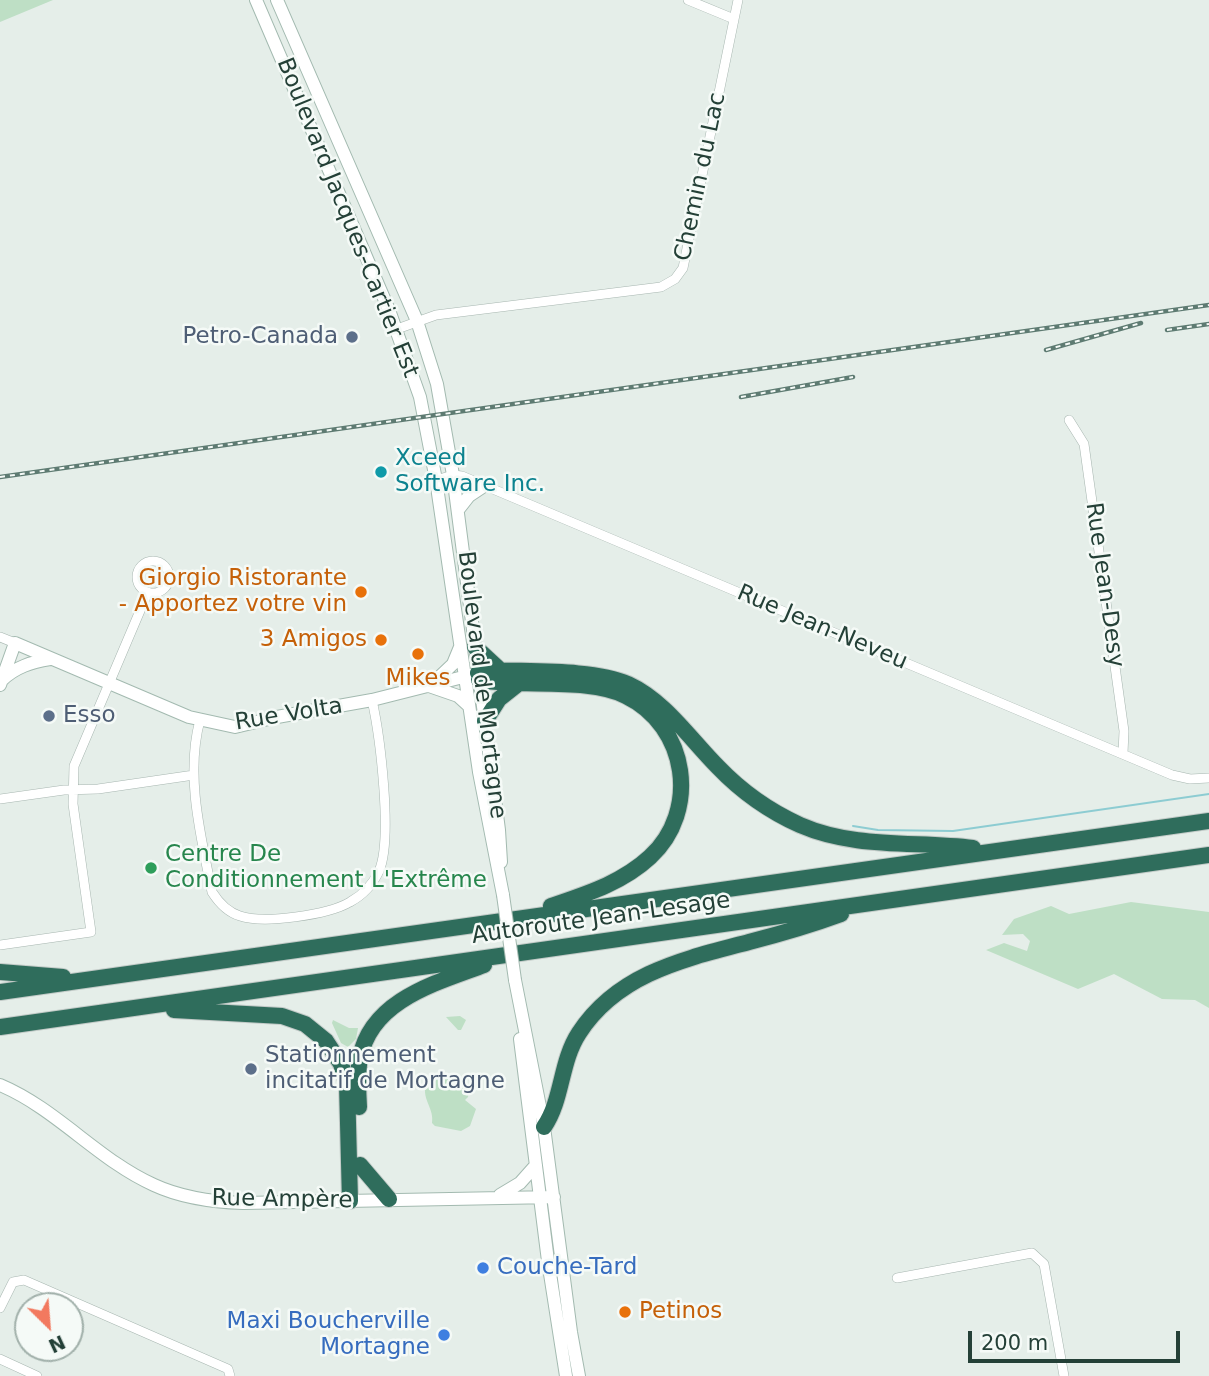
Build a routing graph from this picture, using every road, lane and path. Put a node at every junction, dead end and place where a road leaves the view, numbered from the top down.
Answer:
1 (256, 0) edge
2 (277, 0) edge
3 (688, 0) edge
4 (738, 0) edge
5 (734, 19) junction
6 (417, 321) junction
7 (397, 329) junction
8 (1069, 420) dead end
9 (453, 475) junction
10 (436, 480) junction
11 (484, 486) junction
12 (458, 510) junction
13 (148, 592) dead end
14 (0, 637) edge
15 (15, 643) junction
16 (468, 645) junction
17 (54, 658) junction
18 (501, 671) junction
19 (474, 677) junction
20 (111, 682) junction
21 (1, 683) edge
22 (518, 684) junction
23 (428, 686) junction
24 (372, 700) junction
25 (469, 706) junction
26 (200, 720) junction
27 (485, 721) junction
28 (1123, 753) junction
29 (194, 775) junction
30 (1209, 778) edge
31 (72, 790) junction
32 (0, 799) edge
33 (1209, 821) edge
34 (996, 850) junction
35 (1209, 855) edge
36 (1156, 862) junction
37 (1209, 866) edge
38 (503, 895) junction
39 (878, 902) junction
40 (518, 918) junction
41 (0, 945) edge
42 (514, 954) junction
43 (0, 972) edge
44 (87, 979) junction
45 (514, 980) junction
46 (0, 992) edge
47 (130, 1008) junction
48 (0, 1027) edge
49 (0, 1085) edge
50 (544, 1127) junction
51 (536, 1164) junction
52 (360, 1165) junction
53 (496, 1197) junction
54 (548, 1197) junction
55 (389, 1199) junction
56 (355, 1201) junction
57 (897, 1278) dead end
58 (0, 1308) edge
59 (0, 1359) edge
60 (37, 1376) edge
61 (230, 1376) edge
62 (566, 1376) edge
63 (579, 1376) edge
64 (1064, 1376) edge

1 - 7 main road, Boulevard Jacques-Cartier Est
2 - 6 main road, Boulevard Jacques-Cartier Est
3 - 5 street
4 - 5 street, Chemin du Lac
5 - 6 street, Chemin du Lac
6 - 7 street, Chemin du Lac
6 - 9 main road, Boulevard Jacques-Cartier Est
7 - 10 main road, Boulevard Jacques-Cartier Est
8 - 28 street, Rue Jean-Desy
9 - 10 street
9 - 11 street, Rue Jean-Neveu
9 - 12 main road, Boulevard de Mortagne
10 - 16 main road, Boulevard de Mortagne
11 - 12 main road
11 - 28 street, Rue Jean-Neveu
12 - 16 main road, Boulevard de Mortagne
13 - 20 street
14 - 15 street, Rue Volta
15 - 17 main road, Rue Volta
15 - 21 main road
16 - 18 highway
16 - 19 main road, Boulevard de Mortagne
16 - 23 main road
17 - 20 main road, Rue Volta
17 - 21 main road
18 - 19 highway
18 - 34 highway
19 - 22 highway
19 - 23 main road, Rue Volta
19 - 25 main road, Boulevard de Mortagne
19 - 27 main road, Boulevard de Mortagne
20 - 26 main road, Rue Volta
20 - 31 street
22 - 27 highway
22 - 40 highway
23 - 24 main road, Rue Volta
23 - 25 main road
24 - 26 main road, Rue Volta
24 - 29 street
25 - 38 main road, Boulevard de Mortagne
26 - 29 street
27 - 38 main road, Boulevard de Mortagne
28 - 30 street, Rue Jean-Neveu
29 - 31 street
31 - 32 street
31 - 41 street
33 - 34 highway, Autoroute Jean-Lesage
34 - 40 highway, Autoroute Jean-Lesage
35 - 36 highway, Autoroute Jean-Lesage
36 - 37 highway
36 - 39 highway, Autoroute Jean-Lesage
38 - 45 main road, Boulevard de Mortagne, bridge
39 - 42 highway, Autoroute Jean-Lesage
39 - 50 highway
40 - 44 highway, Autoroute Jean-Lesage
42 - 47 highway, Autoroute Jean-Lesage
42 - 52 highway
43 - 44 highway
44 - 46 highway, Autoroute Jean-Lesage
45 - 50 main road, Boulevard de Mortagne
45 - 51 main road, Boulevard de Mortagne
47 - 48 highway, Autoroute Jean-Lesage
47 - 56 highway
49 - 56 main road, Rue Ampère
50 - 54 main road, Boulevard de Mortagne
51 - 53 main road
51 - 54 main road, Boulevard de Mortagne
52 - 55 highway
52 - 56 highway
53 - 54 main road, Rue Ampère
53 - 55 main road, Rue Ampère
54 - 62 main road, Boulevard de Mortagne
54 - 63 main road, Boulevard de Mortagne
55 - 56 main road, Rue Ampère
57 - 64 street
58 - 61 street
59 - 60 street

